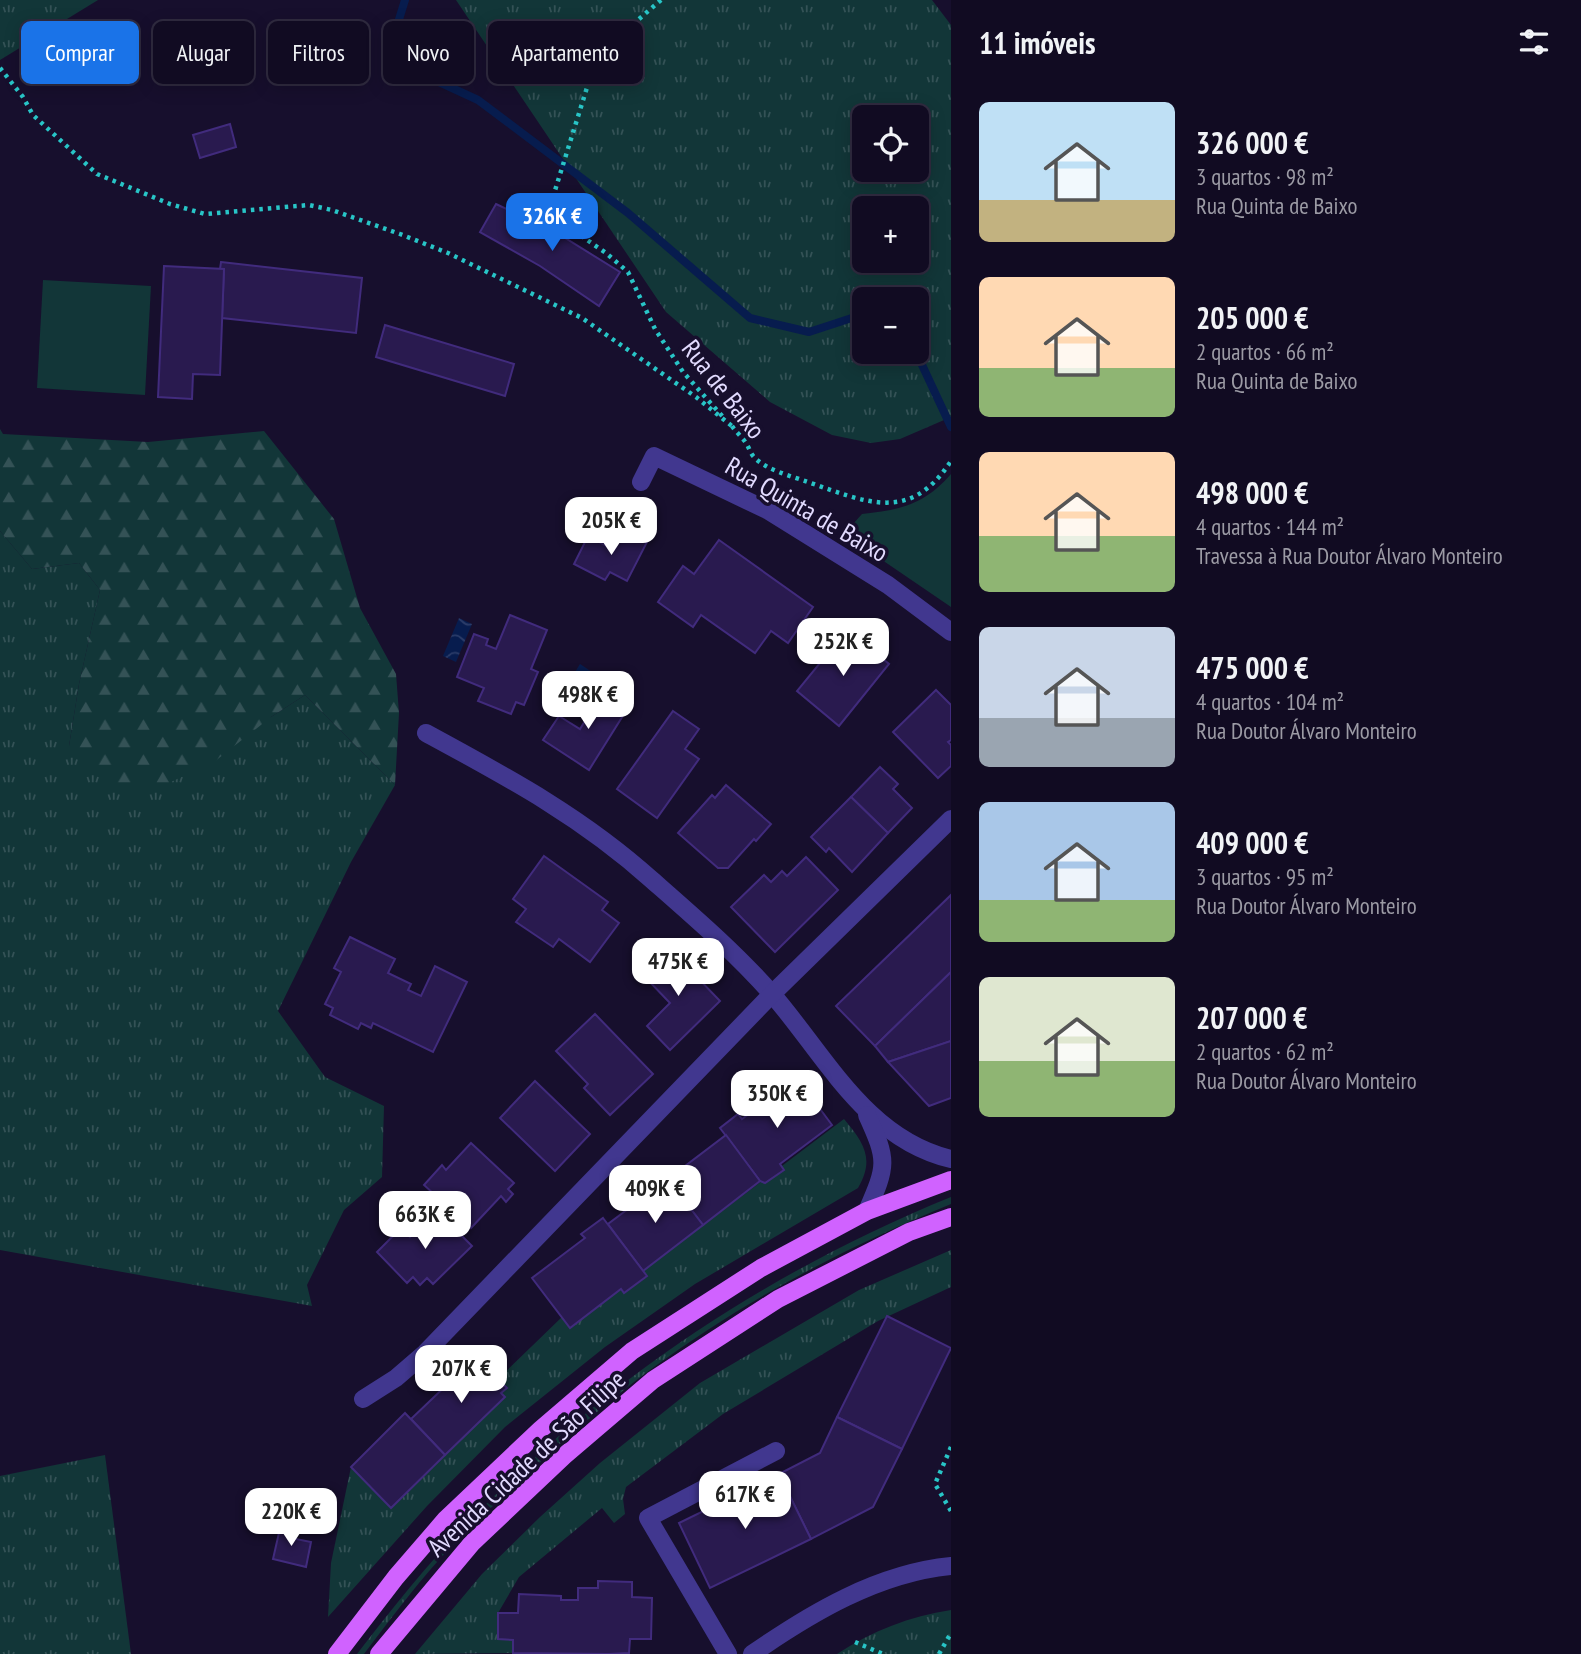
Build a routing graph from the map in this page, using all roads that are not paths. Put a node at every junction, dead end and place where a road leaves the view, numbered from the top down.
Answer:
1 (641, 482) dead end
2 (951, 632) edge
3 (426, 733) dead end
4 (951, 819) edge
5 (772, 994) junction
6 (864, 1109) junction
7 (951, 1159) edge
8 (951, 1180) edge
9 (867, 1211) junction
10 (951, 1217) edge
11 (363, 1399) dead end
12 (776, 1451) dead end
13 (951, 1566) edge
14 (337, 1654) edge
15 (379, 1654) edge
16 (728, 1654) edge
17 (752, 1654) edge

1 - 2 street, Rua Quinta de Baixo
3 - 5 street
4 - 5 street
5 - 6 street
5 - 11 street
6 - 7 street
6 - 9 street
8 - 9 main road, Avenida Cidade de São Filipe
9 - 14 main road, Avenida Cidade de São Filipe
10 - 15 main road, Avenida Cidade de São Filipe
12 - 16 street
13 - 17 street

